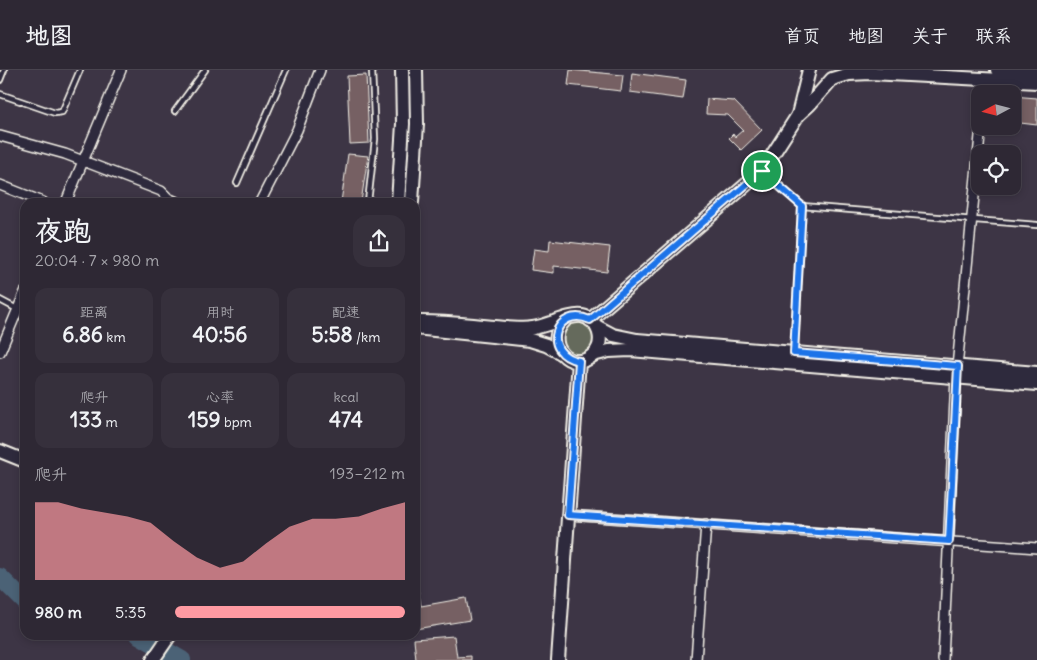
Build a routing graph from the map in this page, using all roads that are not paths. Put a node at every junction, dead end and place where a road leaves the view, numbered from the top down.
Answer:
1 (4, 70) edge
2 (80, 70) edge
3 (121, 70) edge
4 (205, 70) edge
5 (286, 70) edge
6 (320, 70) edge
7 (372, 70) edge
8 (402, 70) edge
9 (416, 70) edge
10 (810, 70) edge
11 (997, 70) edge
12 (1037, 72) edge
13 (835, 74) edge
14 (985, 79) junction
15 (0, 80) edge
16 (1037, 82) edge
17 (985, 85) edge
18 (0, 94) edge
19 (175, 111) dead end
20 (798, 115) junction
21 (980, 135) edge
22 (0, 136) edge
23 (83, 161) junction
24 (762, 171) junction
25 (237, 183) dead end
26 (0, 185) edge
27 (33, 198) edge
28 (68, 198) edge
29 (168, 198) edge
30 (262, 198) edge
31 (368, 198) edge
32 (398, 198) edge
33 (412, 198) edge
34 (802, 206) junction
35 (973, 220) junction
36 (1037, 225) edge
37 (0, 300) edge
38 (20, 302) edge
39 (17, 308) junction
40 (565, 320) junction
41 (420, 322) edge
42 (593, 323) junction
43 (420, 329) edge
44 (0, 352) edge
45 (561, 353) junction
46 (794, 353) junction
47 (593, 355) junction
48 (579, 361) junction
49 (957, 372) junction
50 (1037, 373) edge
51 (1037, 384) edge
52 (0, 451) edge
53 (20, 459) edge
54 (568, 515) junction
55 (706, 524) junction
56 (949, 541) junction
57 (1037, 548) edge
58 (167, 640) edge
59 (153, 660) edge
60 (558, 660) edge
61 (696, 660) edge
62 (943, 660) edge

1 - 15 lane
2 - 18 lane
3 - 23 street
4 - 19 lane
5 - 25 lane
6 - 30 street
7 - 31 lane
8 - 32 main road
9 - 33 main road
10 - 13 main road
10 - 20 main road
11 - 12 main road
13 - 14 main road
13 - 20 main road
14 - 16 main road
14 - 17 street
20 - 24 main road
21 - 35 street
22 - 23 street
23 - 28 street
23 - 29 street
24 - 34 lane
24 - 42 main road
26 - 27 street
34 - 35 lane
34 - 46 lane
35 - 36 lane
35 - 49 street
37 - 39 lane
38 - 39 street
39 - 44 street
40 - 41 main road
40 - 42 main road
40 - 45 main road
42 - 46 main road
42 - 47 main road
43 - 45 main road
45 - 48 main road
46 - 49 main road
47 - 48 main road
47 - 49 main road
48 - 54 main road
49 - 50 main road
49 - 51 main road
49 - 56 street
52 - 53 main road
54 - 55 street
54 - 60 main road
55 - 56 street
55 - 61 street
56 - 57 street
56 - 62 street
58 - 59 main road

